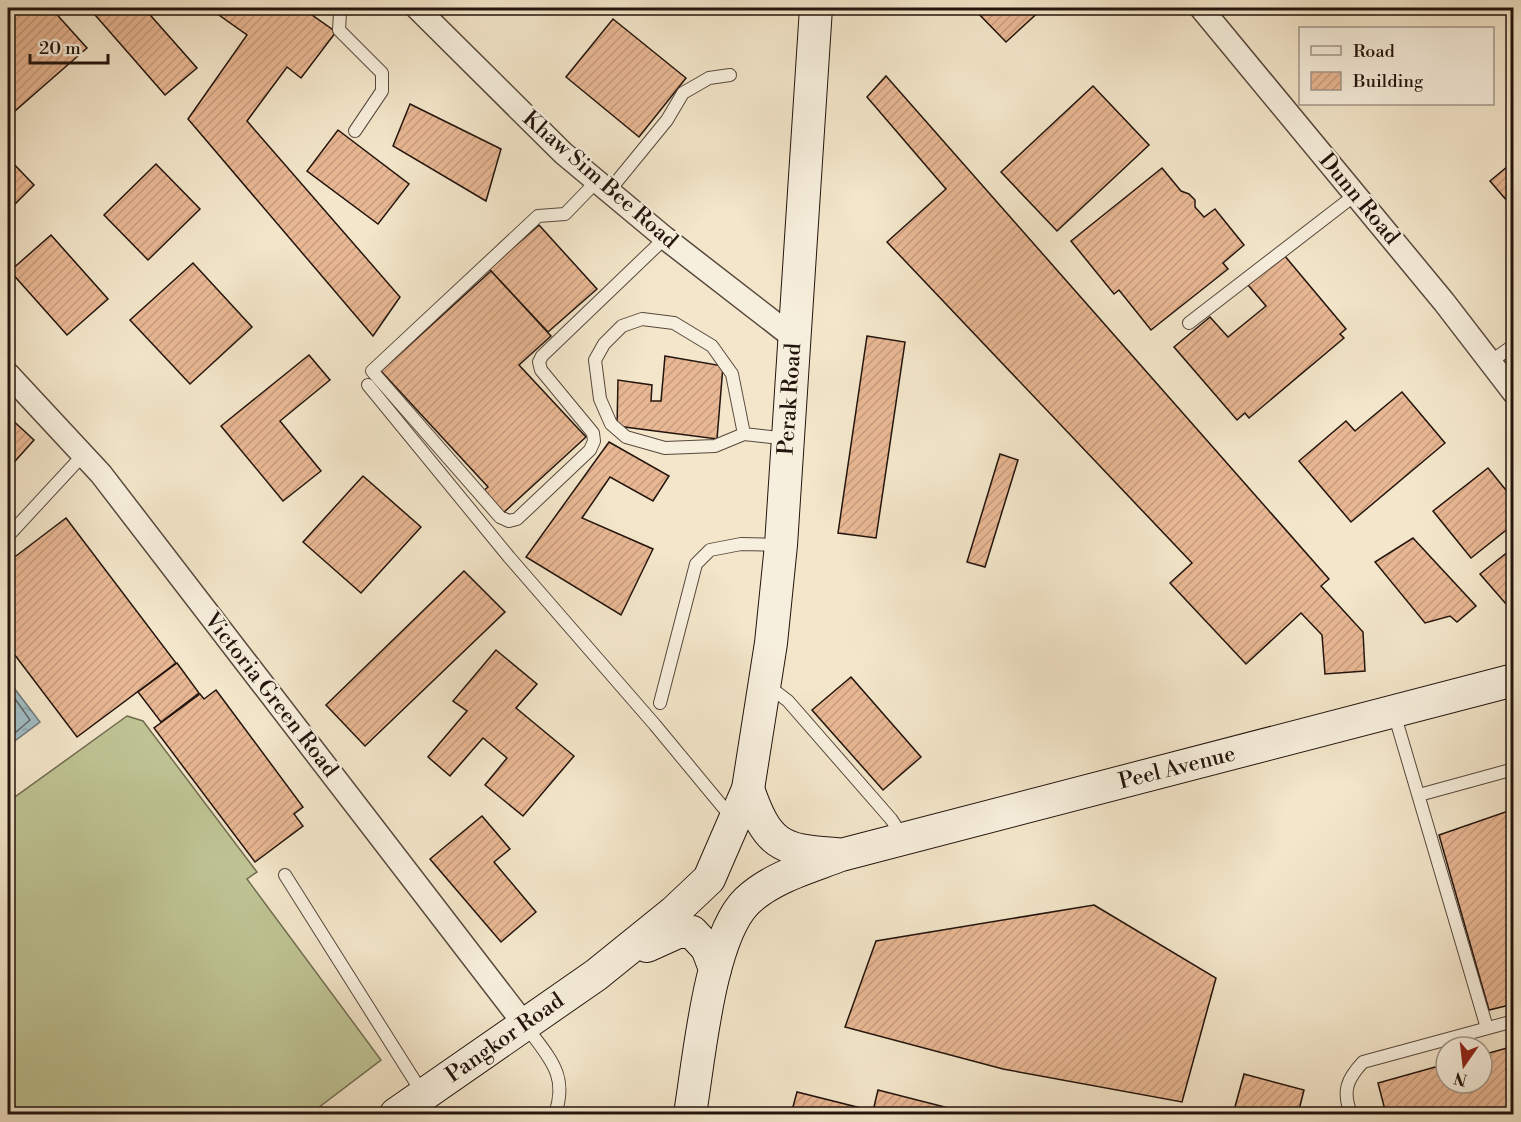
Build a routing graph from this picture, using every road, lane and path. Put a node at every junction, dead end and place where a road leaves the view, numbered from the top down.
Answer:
1 (345, 8) edge
2 (417, 8) edge
3 (816, 8) edge
4 (1201, 8) edge
5 (730, 75) dead end
6 (355, 131) dead end
7 (603, 186) junction
8 (1355, 195) junction
9 (665, 238) junction
10 (1189, 323) dead end
11 (794, 338) junction
12 (1514, 345) edge
13 (1490, 362) junction
14 (8, 374) edge
15 (368, 385) dead end
16 (1514, 393) edge
17 (744, 434) junction
18 (788, 439) junction
19 (83, 455) junction
20 (8, 536) edge
21 (781, 545) junction
22 (1514, 680) edge
23 (765, 684) junction
24 (660, 703) dead end
25 (1394, 711) junction
26 (1514, 769) edge
27 (748, 789) junction
28 (1419, 795) junction
29 (735, 822) junction
30 (904, 838) junction
31 (841, 855) junction
32 (285, 875) dead end
33 (613, 962) junction
34 (715, 969) junction
35 (1514, 1021) edge
36 (525, 1025) junction
37 (1487, 1028) junction
38 (423, 1095) junction
39 (396, 1114) edge
40 (555, 1114) edge
41 (690, 1114) edge
42 (1351, 1114) edge

1 - 6 lane
2 - 7 street, Khaw Sim Bee Road
3 - 11 main road, Perak Road
4 - 8 street, Dunn Road
5 - 7 lane
7 - 9 street, Khaw Sim Bee Road
7 - 9 lane
8 - 10 lane
8 - 13 street, Dunn Road
9 - 11 street, Khaw Sim Bee Road
11 - 18 main road, Perak Road
12 - 13 lane
13 - 16 street, Dunn Road
14 - 19 street, Victoria Green Road
15 - 29 lane
17 - 17 lane
17 - 18 lane
18 - 21 main road, Perak Road
19 - 20 lane
19 - 36 street, Victoria Green Road
21 - 23 main road, Perak Road
21 - 24 lane
22 - 25 main road, Peel Avenue
23 - 27 main road, Perak Road
23 - 30 lane
25 - 28 lane
25 - 30 main road, Peel Avenue
26 - 28 lane
27 - 29 main road, Pangkor Road
27 - 31 main road, Peel Avenue
28 - 37 lane
29 - 33 main road, Pangkor Road
30 - 31 main road, Peel Avenue
31 - 34 main road, Peel Avenue
32 - 38 lane
33 - 34 main road, Pangkor Road
33 - 36 main road, Pangkor Road
34 - 41 main road
35 - 37 lane
36 - 38 main road, Pangkor Road
36 - 40 lane
37 - 42 lane
38 - 39 main road, Pangkor Road

